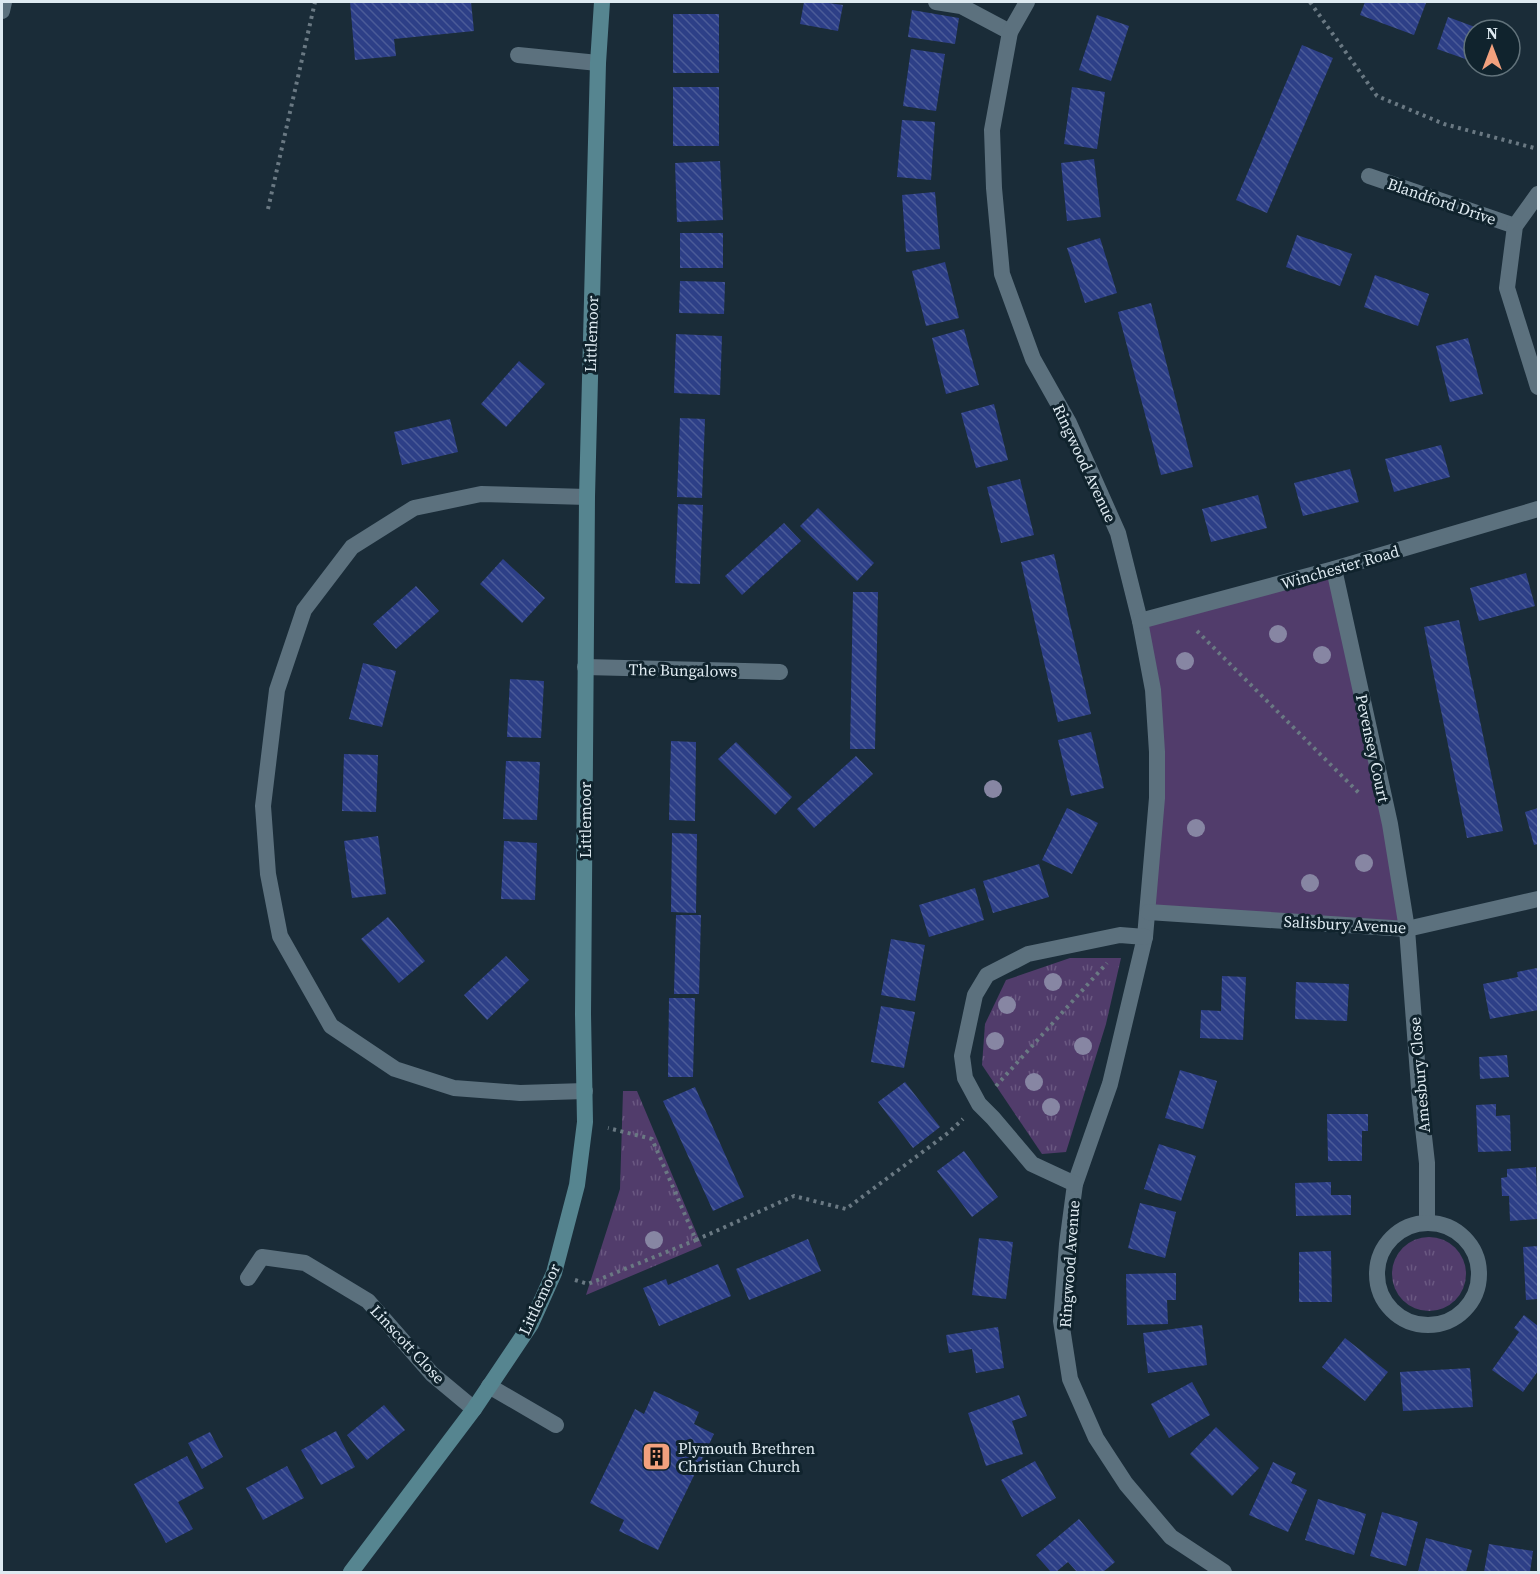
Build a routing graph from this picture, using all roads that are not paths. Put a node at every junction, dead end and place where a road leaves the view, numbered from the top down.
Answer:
1 (4, 2) edge
2 (602, 2) edge
3 (936, 2) edge
4 (1027, 2) edge
5 (2, 11) edge
6 (1010, 32) junction
7 (518, 55) dead end
8 (598, 63) junction
9 (1369, 176) dead end
10 (1539, 194) edge
11 (1515, 226) junction
12 (1539, 387) edge
13 (587, 497) junction
14 (1539, 509) edge
15 (1334, 569) junction
16 (1140, 621) junction
17 (585, 667) junction
18 (780, 672) dead end
19 (1539, 899) edge
20 (1148, 912) junction
21 (1407, 929) junction
22 (1145, 937) junction
23 (585, 1091) junction
24 (1075, 1184) junction
25 (1427, 1222) junction
26 (248, 1278) dead end
27 (489, 1386) junction
28 (474, 1409) junction
29 (556, 1425) dead end
30 (351, 1572) edge
31 (1224, 1572) edge

1 - 5 street
2 - 8 main road, Littlemoor
3 - 6 street
4 - 6 street, Ringwood Avenue
6 - 16 street, Ringwood Avenue
7 - 8 street
8 - 13 main road, Littlemoor
9 - 11 street, Blandford Drive
10 - 11 street, Blandford Drive
11 - 12 street, Blandford Drive
13 - 17 main road, Littlemoor
13 - 23 street
14 - 15 street, Winchester Road
15 - 16 street, Winchester Road
15 - 21 street, Pevensey Court
16 - 20 street, Ringwood Avenue
17 - 18 street, The Bungalows
17 - 23 main road, Littlemoor
19 - 21 street, Salisbury Avenue
20 - 21 street, Salisbury Avenue
20 - 22 street, Ringwood Avenue
21 - 25 street, Amesbury Close
22 - 24 street, Ringwood Avenue
22 - 24 street, Ringwood Avenue
23 - 27 main road, Littlemoor
24 - 31 street, Ringwood Avenue
25 - 25 street
26 - 28 street, Linscott Close
27 - 28 main road, Littlemoor
27 - 29 street
28 - 30 main road, Littlemoor

